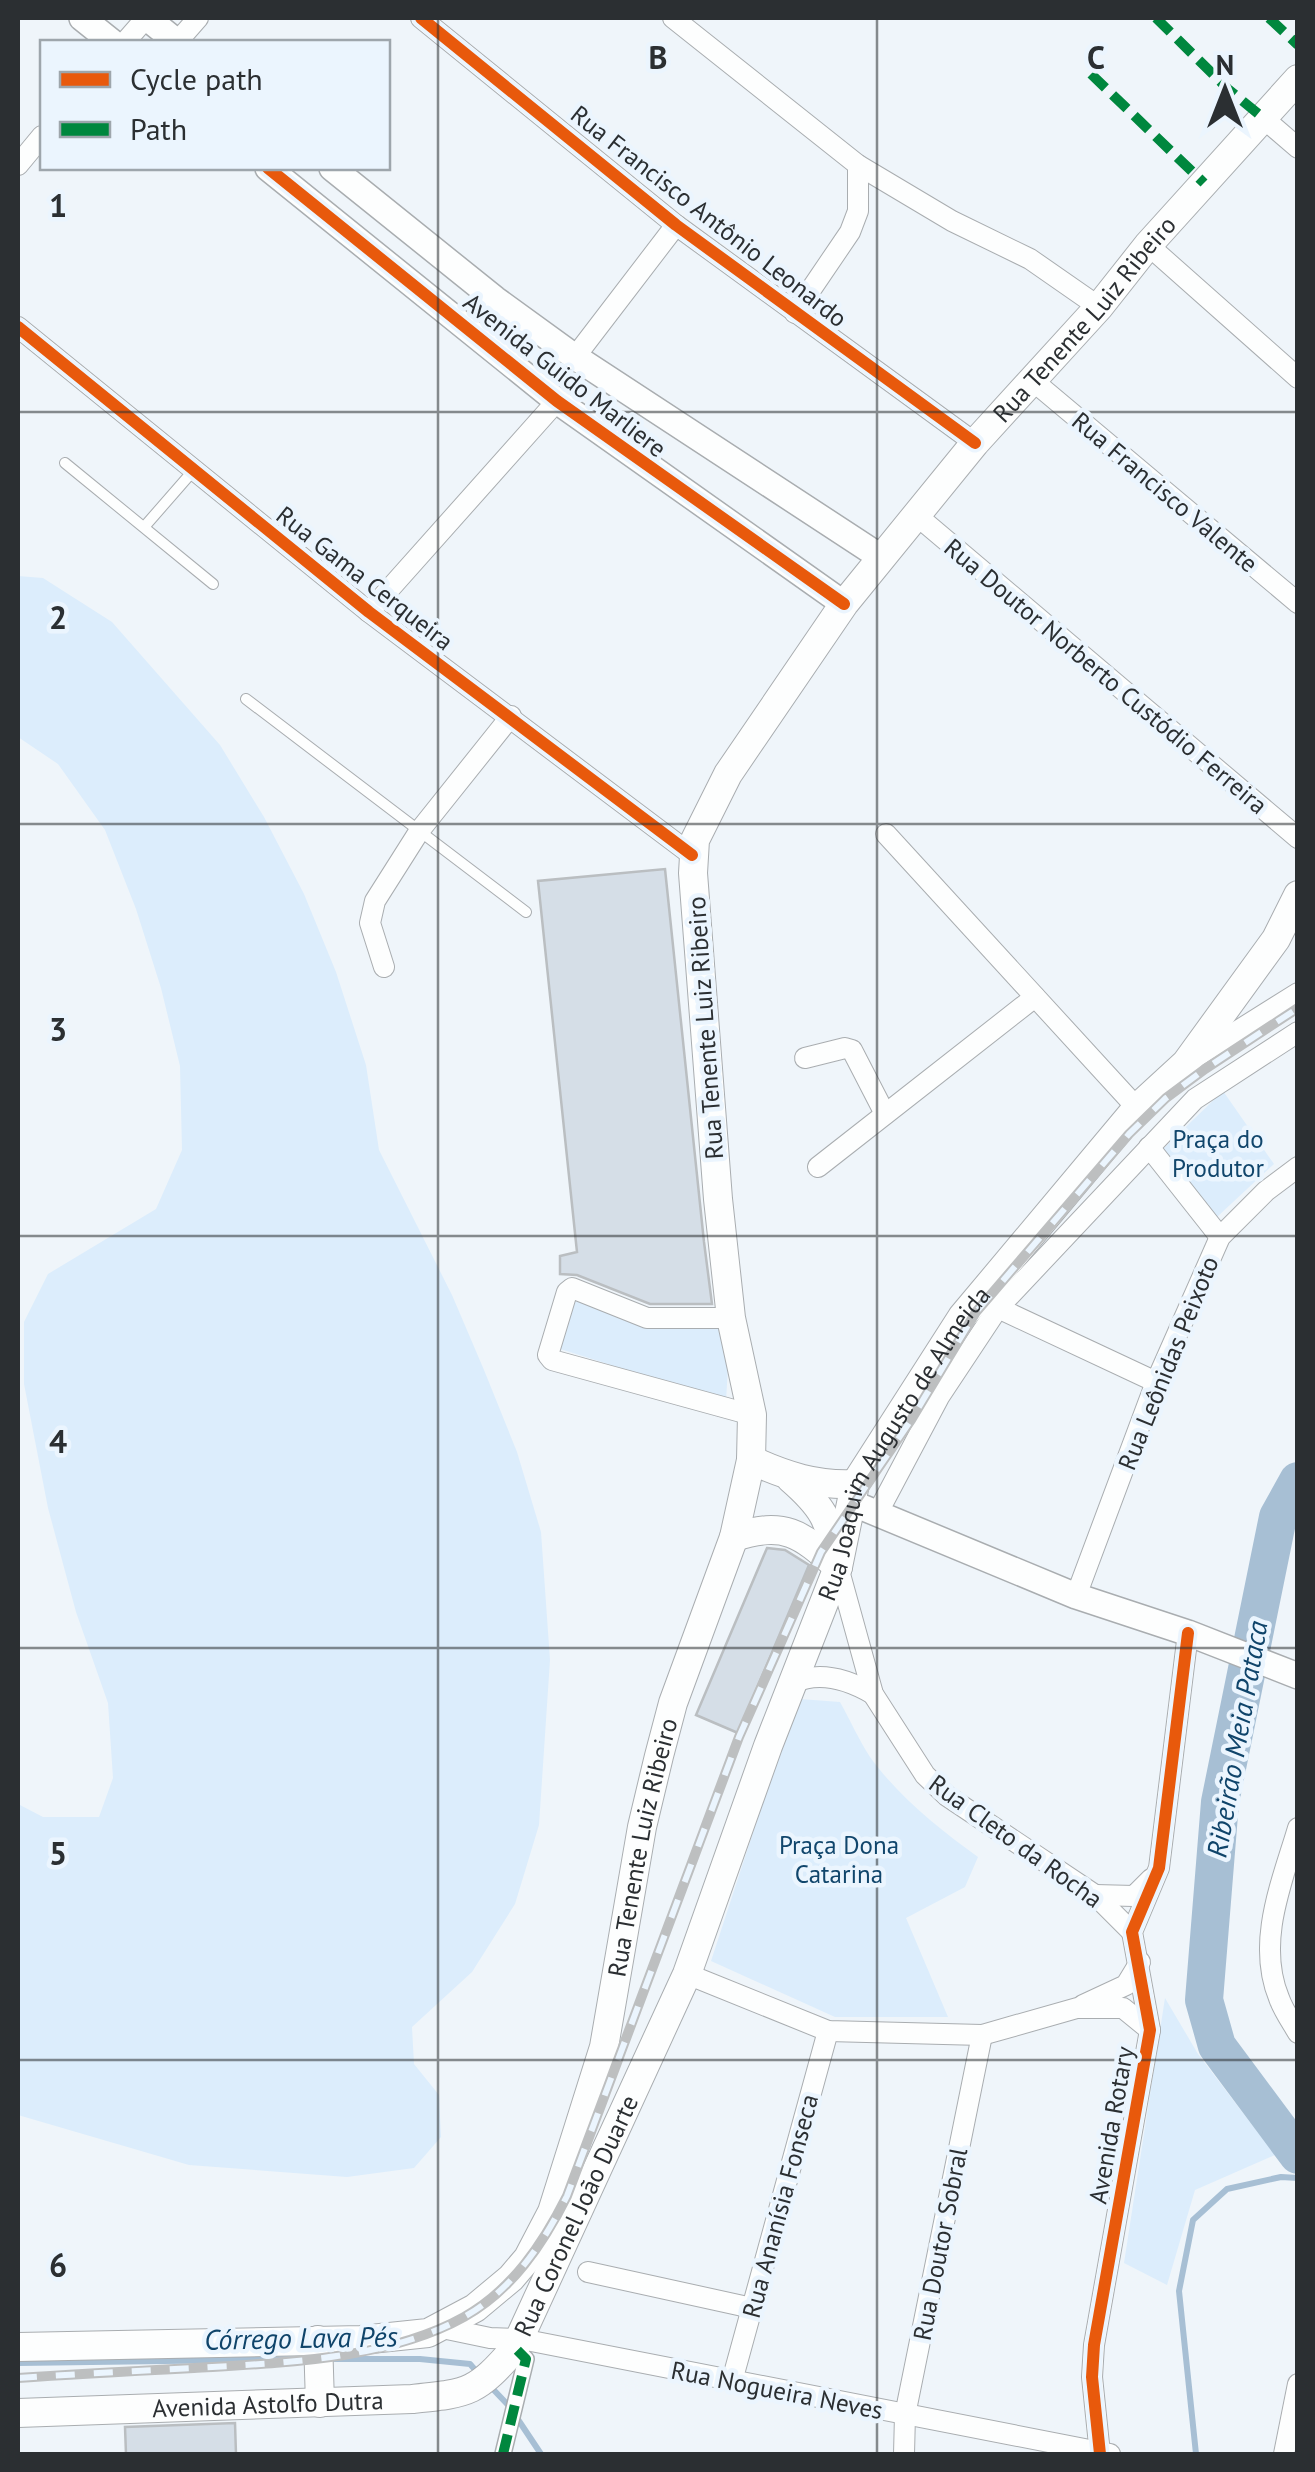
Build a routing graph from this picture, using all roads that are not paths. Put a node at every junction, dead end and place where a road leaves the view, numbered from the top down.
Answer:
1 (82, 18) edge
2 (146, 18) edge
3 (198, 18) edge
4 (422, 18) edge
5 (672, 18) edge
6 (110, 40) edge
7 (127, 40) edge
8 (174, 40) edge
9 (179, 40) edge
10 (1298, 79) edge
11 (1262, 117) junction
12 (40, 138) edge
13 (1298, 148) edge
14 (18, 165) edge
15 (858, 165) junction
16 (270, 170) edge
17 (334, 170) edge
18 (676, 225) junction
19 (1148, 245) junction
20 (1099, 308) junction
21 (795, 313) junction
22 (18, 328) edge
23 (575, 357) junction
24 (1298, 378) edge
25 (1032, 380) junction
26 (556, 401) junction
27 (975, 443) junction
28 (66, 462) dead end
29 (193, 471) junction
30 (915, 514) junction
31 (146, 526) junction
32 (882, 558) junction
33 (213, 584) dead end
34 (1298, 603) edge
35 (844, 604) junction
36 (370, 612) junction
37 (246, 699) dead end
38 (512, 716) junction
39 (420, 830) junction
40 (886, 834) dead end
41 (1298, 838) edge
42 (692, 856) junction
43 (1298, 895) edge
44 (526, 912) dead end
45 (384, 968) dead end
46 (1298, 993) edge
47 (1035, 996) junction
48 (1298, 1032) edge
49 (805, 1058) dead end
50 (1186, 1064) junction
51 (1137, 1108) junction
52 (885, 1114) junction
53 (1149, 1147) junction
54 (818, 1167) dead end
55 (1298, 1168) edge
56 (1220, 1237) junction
57 (998, 1308) junction
58 (731, 1318) junction
59 (1156, 1382) junction
60 (752, 1415) junction
61 (752, 1460) junction
62 (789, 1477) junction
63 (863, 1503) junction
64 (734, 1537) junction
65 (838, 1567) junction
66 (1076, 1596) junction
67 (1188, 1632) junction
68 (1288, 1672) edge
69 (793, 1683) junction
70 (873, 1694) junction
71 (1298, 1828) edge
72 (1159, 1868) junction
73 (1095, 1895) junction
74 (1132, 1932) junction
75 (1140, 1962) junction
76 (687, 1974) junction
77 (1077, 2008) junction
78 (1150, 2030) junction
79 (828, 2031) junction
80 (1298, 2033) edge
81 (982, 2035) junction
82 (604, 2047) joint
83 (645, 2070) joint
84 (588, 2272) dead end
85 (752, 2308) junction
86 (442, 2328) junction
87 (318, 2340) junction
88 (18, 2348) edge
89 (513, 2349) junction
90 (732, 2381) junction
91 (1298, 2384) edge
92 (320, 2402) junction
93 (18, 2413) edge
94 (905, 2414) junction
95 (503, 2454) edge
96 (904, 2454) edge
97 (1104, 2454) edge
98 (1284, 2454) edge

1 - 6 street
2 - 7 street
2 - 8 street
3 - 9 street
4 - 18 street, Rua Francisco Antônio Leonardo
5 - 15 street
10 - 11 main road, Rua Tenente Luiz Ribeiro
11 - 13 street
11 - 19 main road, Rua Tenente Luiz Ribeiro
12 - 14 street
15 - 20 street
15 - 21 street
16 - 26 street, Avenida Guido Marliere
17 - 23 street, Avenida Guido Marliere
18 - 21 street, Rua Francisco Antônio Leonardo
18 - 23 street
19 - 20 main road, Rua Tenente Luiz Ribeiro
19 - 24 street
20 - 25 main road, Rua Tenente Luiz Ribeiro
21 - 27 street, Rua Francisco Antônio Leonardo
22 - 29 street, Rua Gama Cerqueira
23 - 32 street, Avenida Guido Marliere
25 - 27 main road, Rua Tenente Luiz Ribeiro
25 - 34 street, Rua Francisco Valente
26 - 35 street, Avenida Guido Marliere
26 - 36 street
27 - 30 main road, Rua Tenente Luiz Ribeiro
28 - 31 lane
29 - 31 lane
29 - 36 street, Rua Gama Cerqueira
30 - 32 main road, Rua Tenente Luiz Ribeiro
30 - 41 street, Rua Doutor Norberto Custódio Ferreira
31 - 33 lane
32 - 35 main road, Rua Tenente Luiz Ribeiro
35 - 42 main road, Rua Tenente Luiz Ribeiro
36 - 38 street, Rua Gama Cerqueira
37 - 39 lane
38 - 39 street
38 - 42 street, Rua Gama Cerqueira
39 - 44 lane
39 - 45 street
40 - 47 street
42 - 58 main road, Rua Tenente Luiz Ribeiro
43 - 50 main road, Rua Joaquim Augusto de Almeida
46 - 50 street
47 - 51 street
47 - 52 street
48 - 53 street
49 - 52 street
50 - 51 main road, Rua Joaquim Augusto de Almeida
51 - 63 main road, Rua Joaquim Augusto de Almeida
52 - 54 street
53 - 56 street, Rua Leônidas Peixoto
53 - 57 street
55 - 56 street
56 - 59 street, Rua Leônidas Peixoto
57 - 59 street
57 - 63 street
58 - 60 main road, Rua Tenente Luiz Ribeiro
58 - 60 street
59 - 66 street, Rua Leônidas Peixoto
60 - 61 main road, Rua Tenente Luiz Ribeiro
61 - 62 main road
61 - 64 main road, Rua Tenente Luiz Ribeiro
62 - 63 main road
62 - 65 main road
63 - 65 main road, Rua Joaquim Augusto de Almeida
63 - 66 street
64 - 65 main road
64 - 82 main road, Rua Tenente Luiz Ribeiro
65 - 69 main road, Rua Joaquim Augusto de Almeida
65 - 70 street, Rua Cleto da Rocha
66 - 67 street
67 - 68 street
67 - 72 street
69 - 70 street
69 - 76 main road, Rua Joaquim Augusto de Almeida
70 - 73 street, Rua Cleto da Rocha
71 - 80 street
72 - 73 street
72 - 74 street
73 - 74 street, Rua Cleto da Rocha
74 - 75 street, Avenida Rotary
75 - 77 street
75 - 78 street, Avenida Rotary
76 - 79 street
76 - 83 main road, Rua Joaquim Augusto de Almeida
77 - 78 street
77 - 81 street
78 - 97 street, Avenida Rotary
79 - 81 street
79 - 85 street, Rua Ananísia Fonseca
81 - 94 street, Rua Doutor Sobral
82 - 86 main road, Rua Coronel João Duarte
83 - 89 main road, Rua Coronel João Duarte
84 - 85 street
85 - 90 street, Rua Ananísia Fonseca
86 - 87 main road
86 - 89 street, Rua Nogueira Neves
87 - 88 main road
87 - 92 main road
89 - 90 street, Rua Nogueira Neves
89 - 92 main road, Avenida Astolfo Dutra
89 - 95 street
90 - 94 street, Rua Nogueira Neves
91 - 98 street
92 - 93 main road, Avenida Astolfo Dutra
94 - 96 street, Rua Doutor Sobral
94 - 97 street, Rua Nogueira Neves

